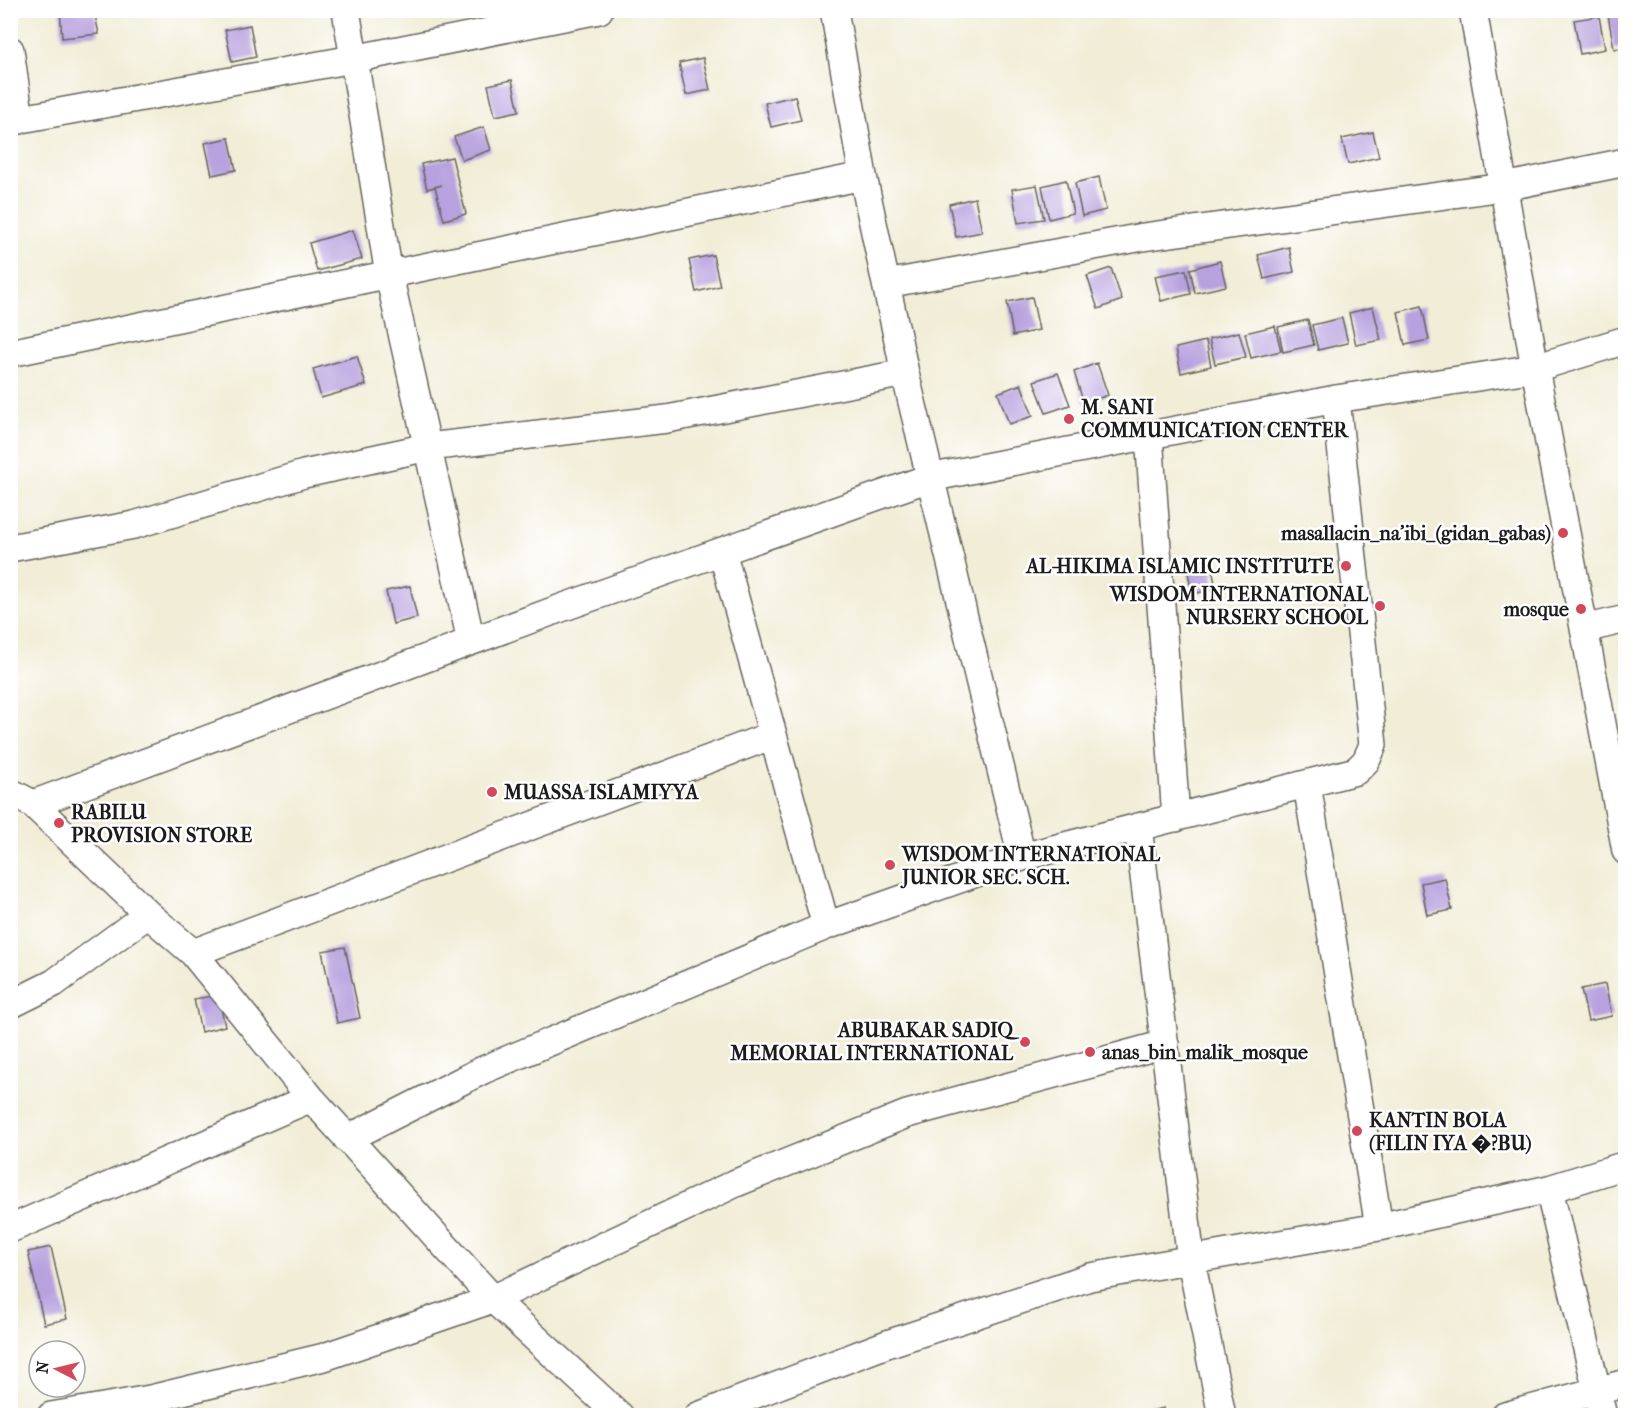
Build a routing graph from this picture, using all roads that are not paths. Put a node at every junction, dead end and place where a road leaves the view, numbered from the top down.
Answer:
1 (346, 10) edge
2 (599, 10) edge
3 (834, 10) edge
4 (1473, 10) edge
5 (10, 50) edge
6 (353, 59) junction
7 (15, 120) edge
8 (1626, 162) edge
9 (863, 176) junction
10 (1504, 187) junction
11 (389, 275) junction
12 (886, 284) junction
13 (1626, 340) edge
14 (10, 353) edge
15 (1535, 368) junction
16 (905, 373) junction
17 (1336, 399) junction
18 (1149, 435) junction
19 (428, 447) junction
20 (929, 478) junction
21 (10, 548) edge
22 (722, 551) junction
23 (1626, 619) edge
24 (1584, 629) junction
25 (471, 642) junction
26 (773, 735) junction
27 (1307, 784) junction
28 (22, 798) edge
29 (1176, 818) junction
30 (1138, 828) junction
31 (1626, 851) edge
32 (1022, 858) junction
33 (148, 914) junction
34 (826, 926) junction
35 (193, 953) junction
36 (10, 1005) edge
37 (1165, 1044) junction
38 (311, 1098) junction
39 (347, 1139) junction
40 (1626, 1165) edge
41 (1549, 1189) junction
42 (1379, 1227) junction
43 (10, 1229) edge
44 (1191, 1260) junction
45 (493, 1299) junction
46 (1626, 1383) edge
47 (1600, 1404) edge
48 (51, 1416) edge
49 (620, 1416) edge
50 (698, 1416) edge
51 (1222, 1416) edge
52 (1505, 1416) edge

1 - 6 street
2 - 6 street
3 - 9 street
4 - 10 street
5 - 7 street
6 - 7 street
6 - 11 street
8 - 10 street
9 - 11 street
9 - 12 street
10 - 12 street
10 - 15 street
11 - 14 street
11 - 19 street
12 - 16 street
13 - 15 street
15 - 17 street
15 - 24 street
16 - 19 street
16 - 20 street
17 - 18 street
17 - 27 street
18 - 20 street
18 - 29 street
19 - 21 street
19 - 25 street
20 - 22 street
20 - 32 street
22 - 25 street
22 - 26 street
23 - 24 street
24 - 31 street
25 - 28 street
26 - 34 street
26 - 35 street
27 - 29 street
27 - 42 street
28 - 33 street
29 - 30 street
30 - 32 street
30 - 37 street
32 - 34 street
33 - 35 street
33 - 36 street
34 - 39 street
35 - 38 street
37 - 44 street
37 - 45 street
38 - 39 street
38 - 43 street
39 - 45 street
40 - 41 street
41 - 42 street
41 - 47 street
42 - 44 street
44 - 50 street
44 - 51 street
45 - 48 street
45 - 49 street
46 - 47 street
47 - 52 street

